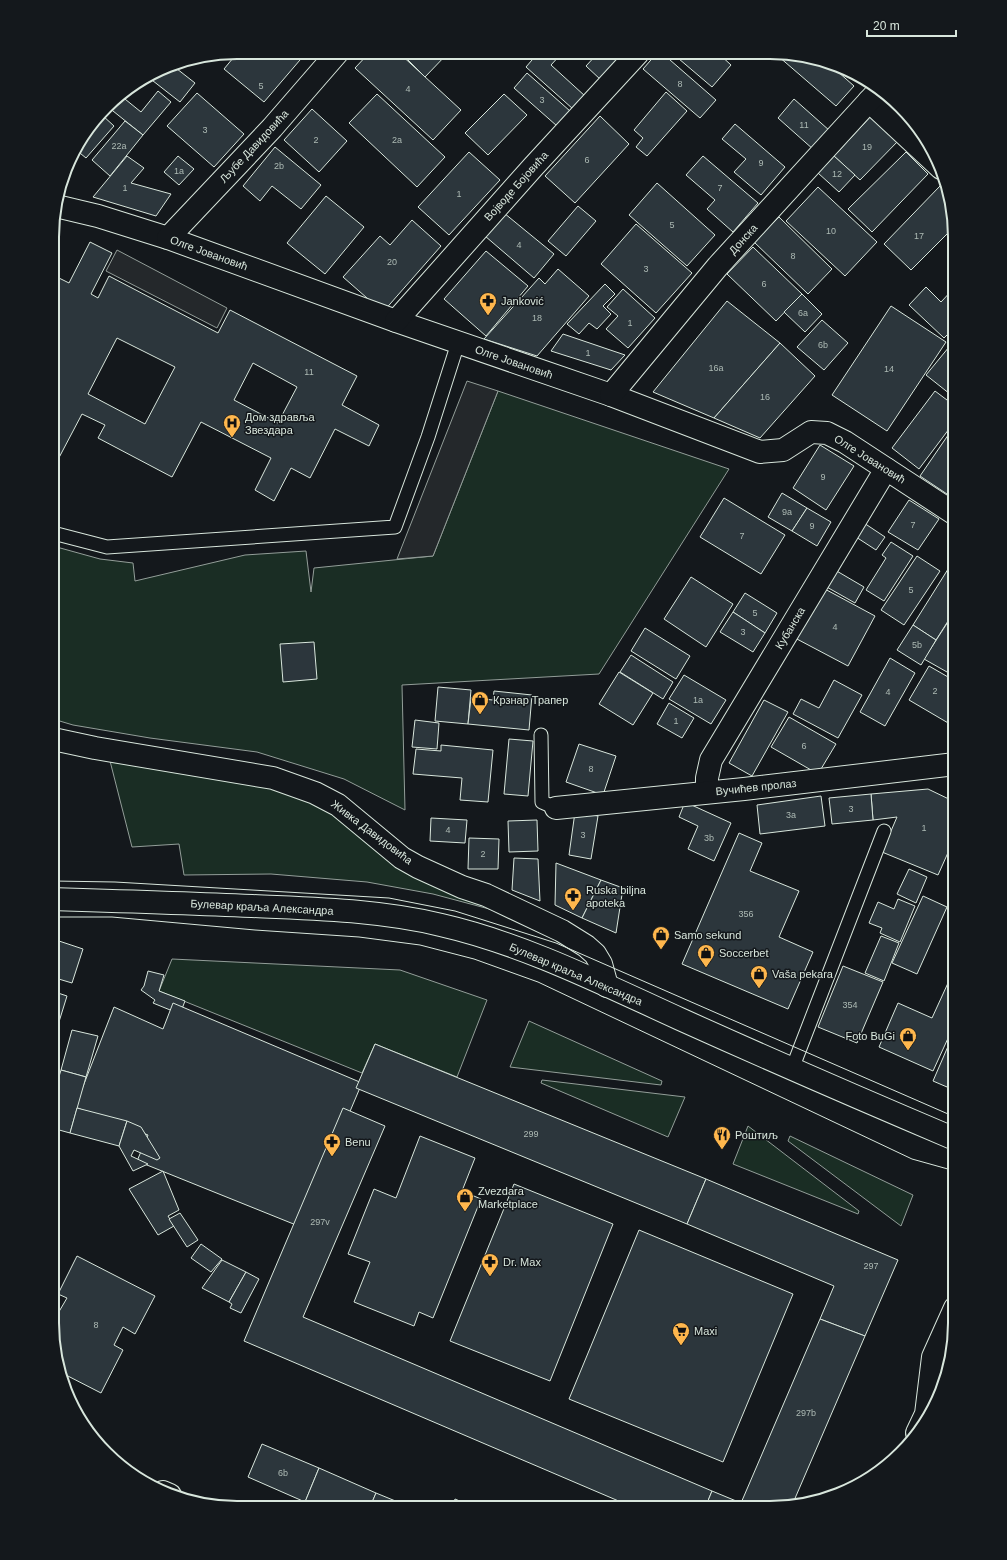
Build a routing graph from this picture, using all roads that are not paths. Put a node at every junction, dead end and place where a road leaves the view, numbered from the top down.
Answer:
1 (332, 59) edge
2 (632, 59) edge
3 (875, 95) edge
4 (926, 152) edge
5 (62, 207) edge
6 (168, 238) junction
7 (396, 321) junction
8 (458, 343) junction
9 (611, 395) junction
10 (886, 469) junction
11 (948, 509) edge
12 (59, 535) edge
13 (541, 735) dead end
14 (59, 740) edge
15 (948, 765) edge
16 (707, 792) junction
17 (556, 808) joint
18 (884, 831) dead end
19 (59, 898) edge
20 (607, 986) junction
21 (792, 1069) junction
22 (948, 1136) edge
23 (948, 1324) edge
24 (931, 1401) edge

1 - 6 street, Љубе Давидовића
2 - 7 street, Војводе Бојовића
3 - 4 street
3 - 9 street, Донска
5 - 6 street, Олге Јовановић
6 - 7 street, Олге Јовановић
7 - 8 street, Олге Јовановић
8 - 9 street, Олге Јовановић
8 - 12 lane
9 - 10 street, Олге Јовановић
10 - 11 street, Олге Јовановић
10 - 16 street, Кубанска
13 - 17 lane
14 - 20 street, Живка Давидовића
15 - 16 street, Вучићев пролаз
16 - 17 street, Вучићев пролаз
18 - 21 lane
19 - 20 street, Булевар краља Александра
20 - 21 street, Булевар краља Александра
21 - 22 street, Булевар краља Александра
23 - 24 street

